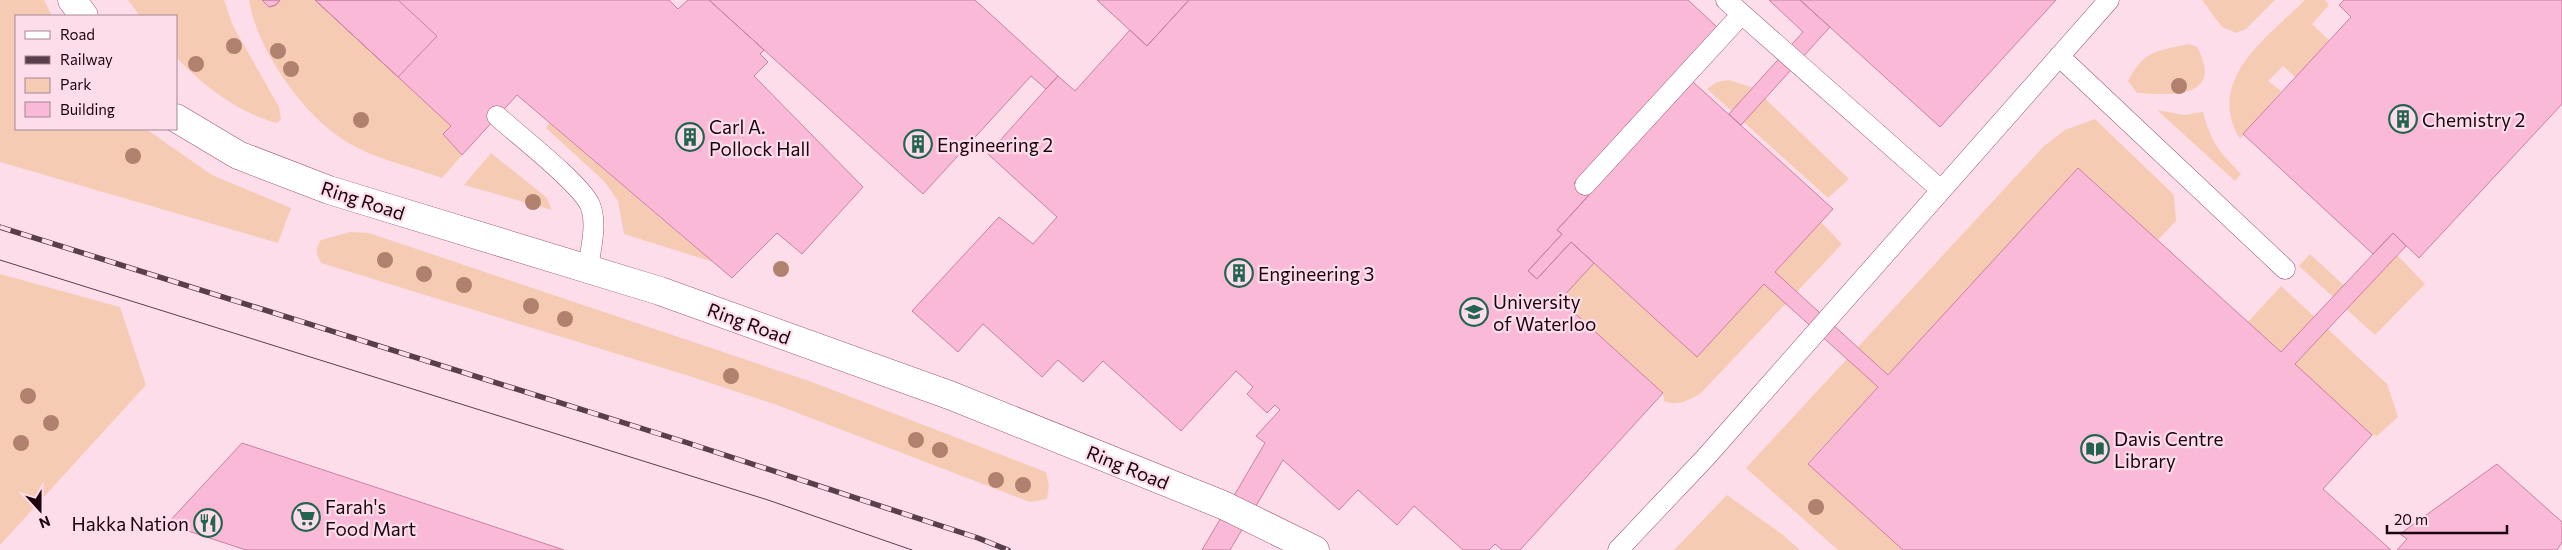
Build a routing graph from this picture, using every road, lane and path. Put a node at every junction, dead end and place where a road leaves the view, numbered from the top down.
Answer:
1 (72, 0) edge
2 (1726, 0) edge
3 (2110, 0) edge
4 (83, 15) edge
5 (1740, 15) junction
6 (2059, 56) junction
7 (497, 116) dead end
8 (178, 119) edge
9 (1585, 185) dead end
10 (1941, 190) junction
11 (2286, 269) dead end
12 (588, 270) junction
13 (1315, 550) edge
14 (1618, 550) edge

1 - 4 street
2 - 5 lane
3 - 6 lane
5 - 9 lane
5 - 10 lane
6 - 10 lane
6 - 11 lane
7 - 12 lane
8 - 12 street, Ring Road
10 - 14 lane
12 - 13 street, Ring Road

